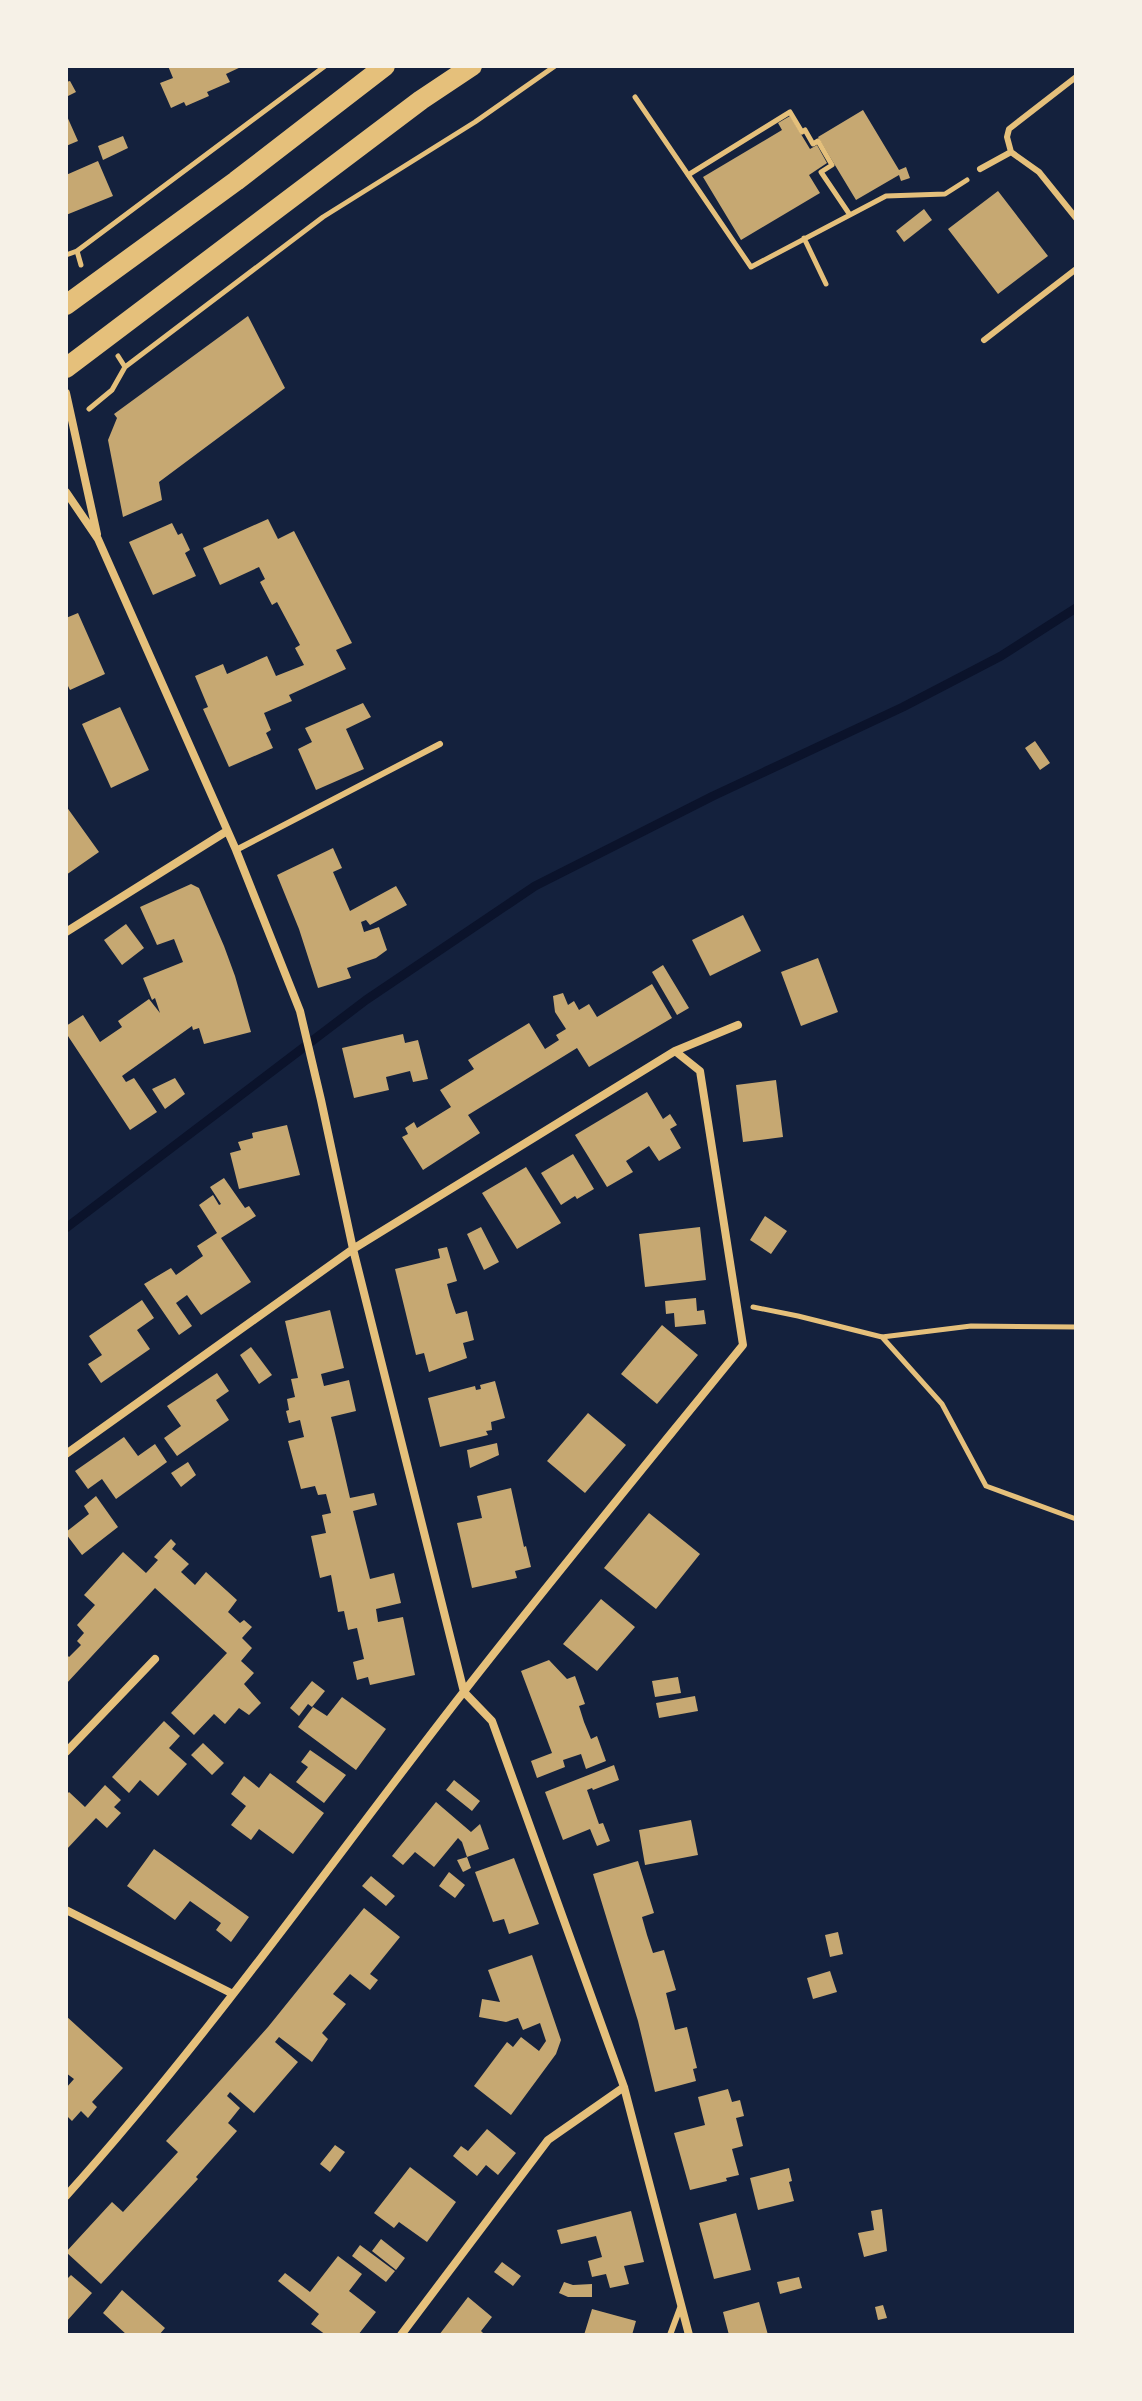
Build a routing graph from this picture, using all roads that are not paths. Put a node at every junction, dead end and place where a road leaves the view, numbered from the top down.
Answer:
1 (385, 66) edge
2 (472, 66) edge
3 (1076, 77) edge
4 (1011, 152) junction
5 (980, 169) road end
6 (1076, 218) edge
7 (1076, 269) edge
8 (66, 305) edge
9 (984, 340) dead end
10 (66, 368) edge
11 (66, 393) edge
12 (66, 492) edge
13 (98, 539) junction
14 (440, 744) dead end
15 (227, 831) junction
16 (236, 850) junction
17 (66, 932) edge
18 (738, 1025) dead end
19 (675, 1051) junction
20 (353, 1249) junction
21 (66, 1454) edge
22 (155, 1659) dead end
23 (464, 1692) junction
24 (66, 1752) edge
25 (66, 1910) edge
26 (233, 1994) junction
27 (624, 2087) junction
28 (66, 2196) edge
29 (680, 2308) junction
30 (401, 2335) edge
31 (670, 2335) edge
32 (689, 2335) edge

1 - 8 main road
2 - 10 main road
3 - 4 lane
4 - 5 lane
4 - 6 lane
7 - 9 lane
11 - 13 street
12 - 13 street
13 - 15 street
14 - 16 lane
15 - 16 street
15 - 17 street
16 - 20 street
18 - 19 street
19 - 20 street
19 - 23 street
20 - 21 street
20 - 23 street
22 - 24 street
23 - 26 street
23 - 27 street
25 - 26 street
26 - 28 street
27 - 29 street
27 - 30 street
29 - 31 lane
29 - 32 street

